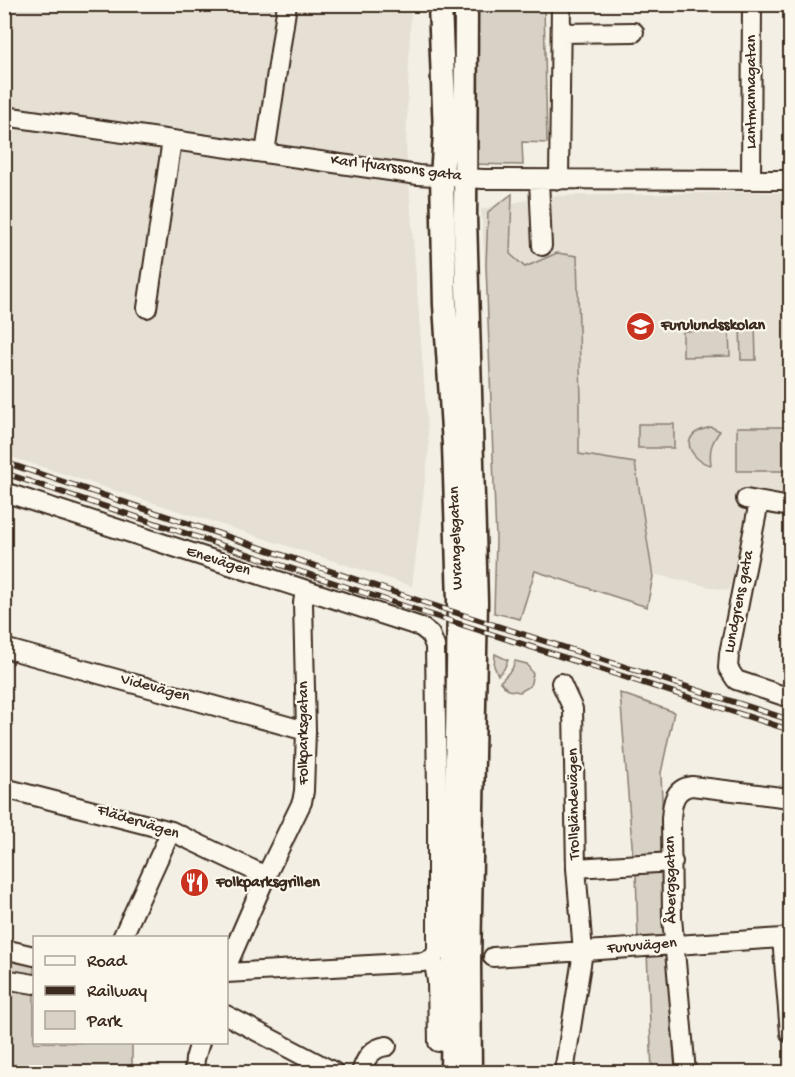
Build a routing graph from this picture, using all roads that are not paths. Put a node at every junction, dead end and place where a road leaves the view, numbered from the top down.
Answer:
1 (287, 4) edge
2 (440, 4) edge
3 (466, 4) edge
4 (561, 4) edge
5 (752, 4) edge
6 (634, 32) dead end
7 (561, 33) junction
8 (4, 116) edge
9 (172, 140) junction
10 (265, 153) junction
11 (442, 176) junction
12 (465, 177) junction
13 (539, 180) junction
14 (559, 180) junction
15 (751, 180) junction
16 (790, 180) edge
17 (542, 246) dead end
18 (147, 308) dead end
19 (4, 492) edge
20 (790, 507) edge
21 (305, 591) junction
22 (4, 648) edge
23 (561, 683) dead end
24 (790, 698) edge
25 (306, 731) junction
26 (4, 788) edge
27 (790, 798) edge
28 (171, 831) junction
29 (672, 862) junction
30 (576, 868) junction
31 (266, 876) junction
32 (123, 936) edge
33 (786, 936) edge
34 (675, 944) junction
35 (4, 949) edge
36 (583, 952) junction
37 (33, 956) edge
38 (493, 957) dead end
39 (433, 958) junction
40 (228, 963) edge
41 (228, 973) edge
42 (4, 979) edge
43 (33, 984) edge
44 (228, 1016) edge
45 (790, 1033) edge
46 (438, 1042) dead end
47 (199, 1044) edge
48 (387, 1046) dead end
49 (194, 1072) edge
50 (334, 1072) edge
51 (361, 1072) edge
52 (452, 1072) edge
53 (470, 1072) edge
54 (564, 1072) edge
55 (686, 1072) edge

1 - 10 street
2 - 11 main road, Wrangelsgatan
3 - 12 main road, Wrangelsgatan
4 - 7 street
5 - 15 street, Lantmannagatan
6 - 7 street
7 - 14 street
8 - 9 street, Karl Ifvarssons gata
9 - 10 street, Karl Ifvarssons gata
9 - 18 street
10 - 11 street, Karl Ifvarssons gata
11 - 12 street, Karl Ifvarssons gata
11 - 52 main road, Wrangelsgatan
12 - 13 street, Karl Ifvarssons gata
12 - 53 main road, Wrangelsgatan
13 - 14 street, Karl Ifvarssons gata
13 - 17 street
14 - 15 street, Karl Ifvarssons gata
15 - 16 street, Karl Ifvarssons gata
19 - 21 street, Enevägen
20 - 24 street, Lundgrens gata
21 - 25 street, Folkparksgatan
21 - 39 street, Enevägen
22 - 25 street, Videvägen
23 - 30 street, Trollsländevägen
25 - 31 street, Folkparksgatan
26 - 28 street, Flädervägen
27 - 29 street, Åbergsgatan
28 - 31 street, Flädervägen
28 - 32 street
29 - 30 street, Trollsländevägen
29 - 34 street, Åbergsgatan
30 - 36 street
31 - 40 street, Folkparksgatan
33 - 34 street, Furuvägen
33 - 45 street
34 - 36 street, Furuvägen
34 - 55 street, Åbergsgatan
35 - 37 street
36 - 38 street, Furuvägen
36 - 54 street
39 - 41 street
39 - 46 street
42 - 43 street
44 - 50 street
47 - 49 street
48 - 51 street

